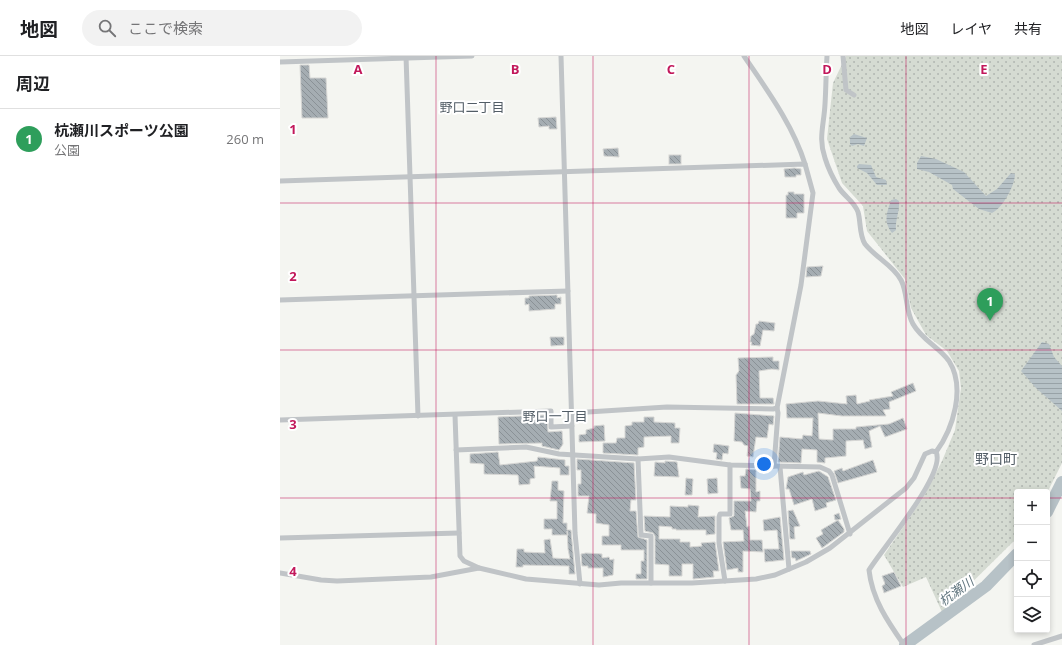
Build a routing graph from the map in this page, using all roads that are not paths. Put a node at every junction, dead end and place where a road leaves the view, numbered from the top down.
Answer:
1 (472, 56) edge
2 (561, 56) edge
3 (744, 56) edge
4 (827, 56) edge
5 (843, 56) edge
6 (406, 57) edge
7 (280, 62) edge
8 (854, 95) dead end
9 (805, 164) junction
10 (564, 171) junction
11 (410, 176) junction
12 (280, 180) edge
13 (568, 292) junction
14 (414, 296) junction
15 (280, 300) edge
16 (777, 408) junction
17 (572, 413) junction
18 (455, 415) junction
19 (418, 416) junction
20 (280, 420) edge
21 (572, 426) junction
22 (456, 450) junction
23 (936, 452) junction
24 (574, 454) junction
25 (638, 459) junction
26 (730, 465) junction
27 (777, 466) junction
28 (459, 533) junction
29 (850, 534) junction
30 (280, 538) edge
31 (479, 568) junction
32 (789, 569) junction
33 (280, 573) edge
34 (725, 581) junction
35 (651, 583) junction
36 (580, 584) junction
37 (1062, 636) edge
38 (904, 645) edge
39 (1034, 645) edge

1 - 6 street
2 - 10 street
3 - 9 street
4 - 23 street
5 - 8 street
6 - 7 street
6 - 11 street
9 - 10 street
9 - 16 street
10 - 11 street
10 - 13 street
11 - 12 street
11 - 14 street
13 - 14 street
13 - 17 street
14 - 15 street
14 - 19 street
16 - 17 street
16 - 27 street
17 - 21 street
18 - 19 street
18 - 21 street
18 - 22 street
19 - 20 street
21 - 24 street
22 - 24 street
22 - 28 street
23 - 29 street
23 - 38 street
24 - 25 street
24 - 36 street
25 - 26 street
25 - 35 street
26 - 27 street
26 - 34 street
27 - 29 street
27 - 32 street
28 - 30 street
28 - 31 street
29 - 32 street
31 - 33 street
31 - 36 street
32 - 34 street
34 - 35 street
35 - 36 street
37 - 39 street

